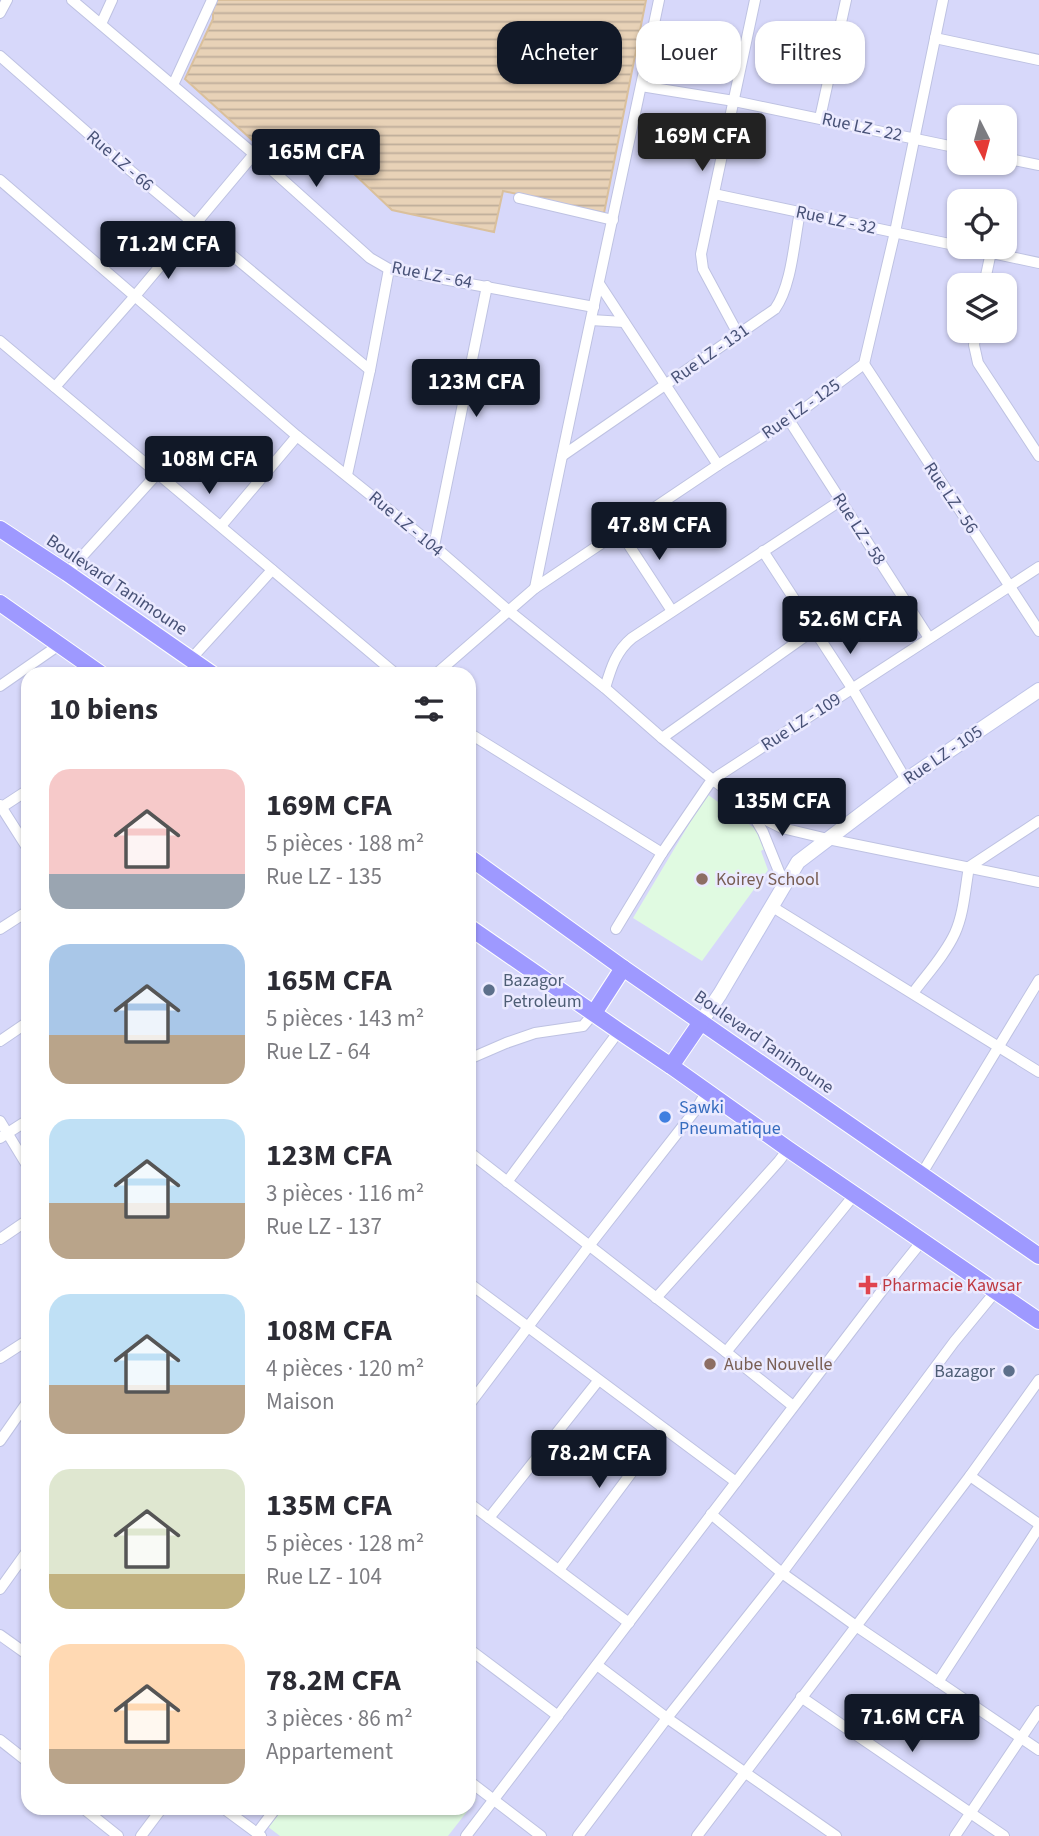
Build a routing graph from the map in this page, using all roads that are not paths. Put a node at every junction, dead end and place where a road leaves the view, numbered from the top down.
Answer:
1 (7, 0) edge
2 (72, 0) edge
3 (112, 0) edge
4 (212, 0) edge
5 (659, 0) edge
6 (755, 0) edge
7 (846, 0) edge
8 (943, 0) edge
9 (0, 13) edge
10 (101, 24) junction
11 (935, 38) junction
12 (0, 56) edge
13 (1039, 60) edge
14 (173, 85) junction
15 (641, 86) junction
16 (734, 101) junction
17 (820, 118) junction
18 (914, 138) junction
19 (947, 145) edge
20 (254, 154) junction
21 (1017, 161) edge
22 (1039, 165) edge
23 (0, 180) edge
24 (714, 194) junction
25 (519, 198) dead end
26 (800, 212) junction
27 (613, 220) junction
28 (194, 224) junction
29 (895, 232) junction
30 (947, 243) edge
31 (1017, 257) edge
32 (1039, 262) edge
33 (388, 269) junction
34 (600, 285) junction
35 (487, 286) junction
36 (135, 296) junction
37 (594, 307) junction
38 (591, 320) junction
39 (624, 322) junction
40 (738, 334) junction
41 (0, 341) edge
42 (974, 343) edge
43 (864, 364) junction
44 (370, 370) junction
45 (666, 385) junction
46 (55, 387) junction
47 (789, 420) junction
48 (297, 436) junction
49 (562, 456) junction
50 (1039, 456) edge
51 (718, 465) junction
52 (157, 474) junction
53 (346, 475) junction
54 (840, 500) junction
55 (221, 526) junction
56 (0, 529) edge
57 (619, 530) junction
58 (434, 546) junction
59 (763, 551) junction
60 (1039, 567) edge
61 (272, 570) junction
62 (67, 573) junction
63 (1011, 586) junction
64 (535, 588) junction
65 (0, 603) edge
66 (509, 611) junction
67 (672, 611) junction
68 (814, 630) junction
69 (1039, 631) edge
70 (929, 638) junction
71 (59, 645) junction
72 (191, 659) junction
73 (27, 667) edge
74 (91, 667) edge
75 (202, 667) edge
76 (388, 667) edge
77 (444, 667) edge
78 (21, 671) edge
79 (0, 686) edge
80 (605, 688) junction
81 (852, 688) junction
82 (1039, 691) edge
83 (476, 737) edge
84 (662, 738) junction
85 (713, 780) junction
86 (906, 780) junction
87 (21, 794) edge
88 (1, 806) edge
89 (749, 807) junction
90 (1039, 821) edge
91 (21, 838) edge
92 (828, 839) junction
93 (663, 853) junction
94 (476, 862) edge
95 (970, 867) junction
96 (1039, 882) edge
97 (784, 884) junction
98 (771, 906) junction
99 (21, 916) edge
100 (0, 929) edge
101 (616, 929) dead end
102 (476, 933) edge
103 (623, 968) junction
104 (1039, 980) edge
105 (913, 993) junction
106 (594, 1013) junction
107 (701, 1022) junction
108 (21, 1027) edge
109 (619, 1031) junction
110 (0, 1041) edge
111 (999, 1048) junction
112 (476, 1056) edge
113 (671, 1066) junction
114 (1039, 1072) edge
115 (707, 1091) junction
116 (0, 1121) edge
117 (21, 1125) edge
118 (4, 1136) edge
119 (788, 1149) junction
120 (21, 1158) edge
121 (476, 1158) edge
122 (921, 1175) junction
123 (507, 1182) junction
124 (855, 1194) junction
125 (21, 1225) edge
126 (0, 1239) edge
127 (922, 1241) junction
128 (589, 1246) junction
129 (1039, 1256) edge
130 (476, 1288) edge
131 (996, 1291) junction
132 (656, 1298) junction
133 (1039, 1321) edge
134 (527, 1327) junction
135 (21, 1344) edge
136 (726, 1352) junction
137 (0, 1358) edge
138 (1039, 1380) edge
139 (598, 1381) junction
140 (476, 1396) edge
141 (793, 1406) junction
142 (21, 1411) edge
143 (664, 1429) junction
144 (0, 1441) edge
145 (970, 1476) junction
146 (736, 1482) junction
147 (476, 1508) edge
148 (711, 1514) junction
149 (489, 1518) junction
150 (1039, 1526) edge
151 (21, 1560) edge
152 (559, 1570) junction
153 (782, 1573) junction
154 (0, 1588) edge
155 (629, 1623) junction
156 (856, 1626) junction
157 (0, 1635) edge
158 (21, 1650) edge
159 (476, 1654) edge
160 (597, 1665) junction
161 (938, 1682) junction
162 (801, 1697) junction
163 (1039, 1711) edge
164 (558, 1716) junction
165 (667, 1718) junction
166 (1021, 1737) junction
167 (0, 1740) edge
168 (1039, 1750) edge
169 (21, 1756) edge
170 (746, 1772) junction
171 (476, 1787) edge
172 (494, 1800) junction
173 (970, 1813) junction
174 (92, 1815) edge
175 (157, 1815) edge
176 (232, 1815) edge
177 (272, 1815) edge
178 (259, 1835) edge
179 (118, 1836) edge
180 (141, 1836) edge
181 (466, 1836) edge
182 (541, 1836) edge
183 (578, 1836) edge
184 (697, 1836) edge
185 (836, 1836) edge
186 (955, 1836) edge
187 (1004, 1836) edge

1 - 9 street
2 - 10 street, Rue LZ - 64
3 - 10 street
4 - 14 street
5 - 15 street
6 - 16 street
7 - 17 street
8 - 11 street
10 - 14 street, Rue LZ - 64
11 - 13 street
11 - 18 street
12 - 28 street, Rue LZ - 66
14 - 20 street, Rue LZ - 64
15 - 16 street, Rue LZ - 22
15 - 27 street
16 - 17 street, Rue LZ - 22
16 - 24 street
17 - 18 street, Rue LZ - 22
18 - 19 street, Rue LZ - 22
18 - 29 street
20 - 28 street
20 - 33 street, Rue LZ - 64
21 - 22 street
23 - 36 street, Rue LZ - 104
24 - 26 street, Rue LZ - 32
24 - 40 street
25 - 27 street
26 - 29 street, Rue LZ - 32
26 - 40 street, Rue LZ - 131
27 - 34 street
28 - 36 street
28 - 44 street, Rue LZ - 66
29 - 30 street, Rue LZ - 32
29 - 43 street
31 - 32 street
33 - 35 street, Rue LZ - 64
33 - 44 street
34 - 37 street
34 - 39 street
35 - 37 street, Rue LZ - 64
35 - 58 street
36 - 46 street
36 - 48 street, Rue LZ - 104
37 - 38 street
38 - 39 street
38 - 49 street
39 - 45 street
40 - 45 street, Rue LZ - 131
41 - 46 street
42 - 50 street
43 - 47 street, Rue LZ - 125
43 - 63 street, Rue LZ - 56
44 - 53 street
45 - 49 street, Rue LZ - 131
45 - 51 street
46 - 52 street
47 - 51 street, Rue LZ - 125
47 - 54 street, Rue LZ - 58
48 - 53 street, Rue LZ - 104
48 - 55 street
49 - 64 street
51 - 57 street, Rue LZ - 125
52 - 55 street
52 - 62 street
53 - 58 street, Rue LZ - 104
54 - 59 street
54 - 70 street, Rue LZ - 58
55 - 61 street
56 - 62 main road, Boulevard Tanimoune
57 - 64 street, Rue LZ - 125
57 - 67 street
58 - 66 street, Rue LZ - 104
59 - 67 street
59 - 68 street
60 - 63 street, Rue LZ - 109
61 - 72 street
61 - 76 street
62 - 72 main road, Boulevard Tanimoune
63 - 69 street, Rue LZ - 56
63 - 70 street, Rue LZ - 109
64 - 66 street, Rue LZ - 125
65 - 71 main road
66 - 77 street, Rue LZ - 125
66 - 80 street, Rue LZ - 104
67 - 80 street
68 - 81 street
68 - 84 street
70 - 81 street, Rue LZ - 109
71 - 73 street
71 - 74 main road
72 - 75 main road, Boulevard Tanimoune
78 - 79 street
80 - 84 street, Rue LZ - 104
81 - 85 street, Rue LZ - 109
81 - 86 street
82 - 86 main road, Rue LZ - 105
83 - 93 street
84 - 85 street, Rue LZ - 104
85 - 89 street, Rue LZ - 104
85 - 93 street, Rue LZ - 109
86 - 92 main road, Rue LZ - 105
87 - 88 street
88 - 91 street
89 - 92 street, Rue LZ - 104
89 - 97 street
90 - 95 street
92 - 95 street, Rue LZ - 104
92 - 97 main road, Rue LZ - 105
93 - 101 street, Rue LZ - 109
94 - 103 main road, Boulevard Tanimoune
95 - 96 street, Rue LZ - 104
95 - 105 street
97 - 98 main road, Rue LZ - 105
98 - 105 street
98 - 107 main road, Rue LZ - 105
99 - 100 street
102 - 106 main road
103 - 106 main road
103 - 107 main road, Boulevard Tanimoune
104 - 111 street
105 - 111 street
106 - 109 main road
106 - 112 street
107 - 113 main road
107 - 122 main road, Boulevard Tanimoune
108 - 110 street
109 - 113 main road
109 - 123 street
111 - 114 street
111 - 122 street
113 - 115 main road
115 - 119 main road
115 - 128 street
116 - 118 street
117 - 118 street
118 - 120 street
119 - 124 main road
119 - 132 street
121 - 123 street
122 - 129 main road, Boulevard Tanimoune
123 - 128 street
124 - 127 main road
124 - 136 street
125 - 126 street
127 - 131 main road
127 - 141 street
128 - 132 street
128 - 134 street
130 - 134 street
131 - 133 main road
131 - 153 street
132 - 136 street
134 - 139 street
134 - 140 street
135 - 137 street
136 - 141 street
138 - 145 street
139 - 143 street
139 - 149 street
141 - 146 street
142 - 144 street
143 - 146 street
143 - 152 street
145 - 150 street
145 - 156 street
146 - 148 street
147 - 149 street
148 - 153 street
148 - 155 street
149 - 152 street
150 - 161 street
151 - 154 street
152 - 155 street
153 - 156 street
153 - 165 street
155 - 160 street
156 - 161 street
156 - 162 street
157 - 158 street
159 - 164 street
160 - 164 street
160 - 165 street
161 - 166 street
162 - 170 street
162 - 173 street
163 - 166 street
164 - 172 street
165 - 170 street
165 - 183 street
166 - 168 street
166 - 173 street
167 - 169 street
170 - 184 street
170 - 185 street
171 - 172 street
172 - 181 street
172 - 182 street
173 - 186 street
173 - 187 street
174 - 179 street
175 - 180 street
176 - 178 street
177 - 178 street

